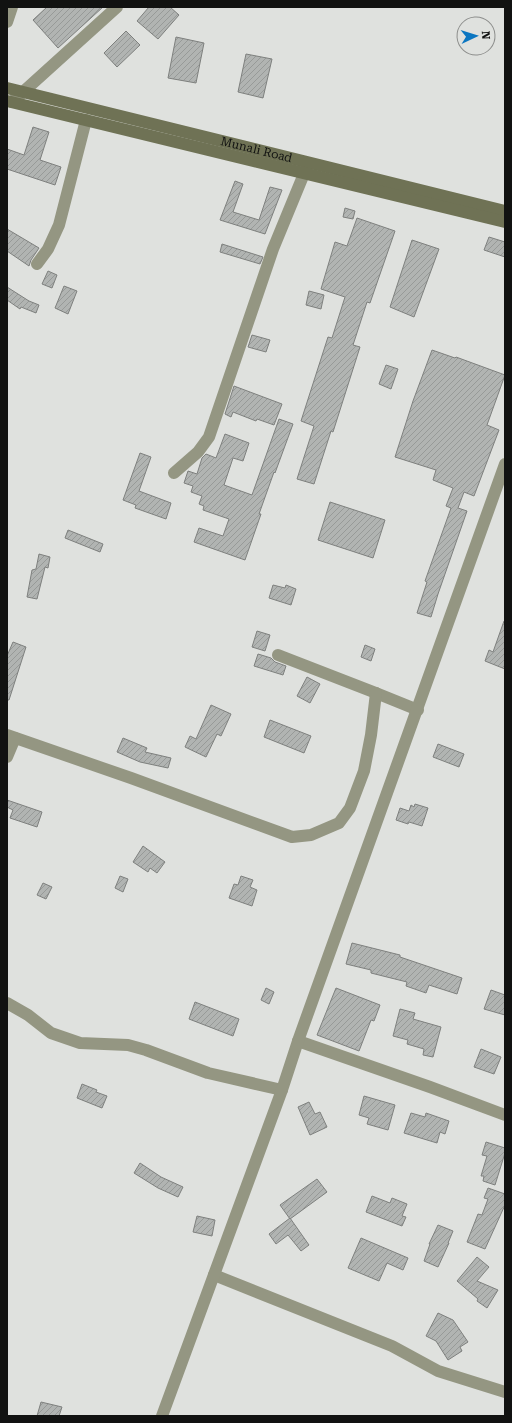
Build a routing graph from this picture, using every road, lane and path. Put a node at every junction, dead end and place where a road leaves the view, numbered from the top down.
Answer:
1 (12, 7) edge
2 (117, 7) edge
3 (7, 22) edge
4 (7, 88) edge
5 (24, 92) junction
6 (10, 102) edge
7 (86, 120) junction
8 (307, 168) junction
9 (505, 211) edge
10 (505, 222) edge
11 (37, 264) dead end
12 (505, 464) edge
13 (174, 473) dead end
14 (278, 655) dead end
15 (376, 693) junction
16 (418, 710) junction
17 (11, 736) edge
18 (7, 757) edge
19 (7, 1003) edge
20 (298, 1041) junction
21 (282, 1090) junction
22 (505, 1115) edge
23 (214, 1275) junction
24 (505, 1392) edge
25 (162, 1416) edge

1 - 3 street
2 - 5 street
4 - 5 main road, Munali Road
5 - 6 street
5 - 8 main road, Munali Road
6 - 7 main road, Munali Road
7 - 8 main road, Munali Road
7 - 11 street
8 - 9 main road, Munali Road
8 - 10 main road, Munali Road
8 - 13 street
12 - 16 street
14 - 15 street
15 - 16 street
15 - 17 street
16 - 20 street
17 - 18 street
19 - 21 street
20 - 21 street
20 - 22 street
21 - 23 street
23 - 24 street
23 - 25 street

